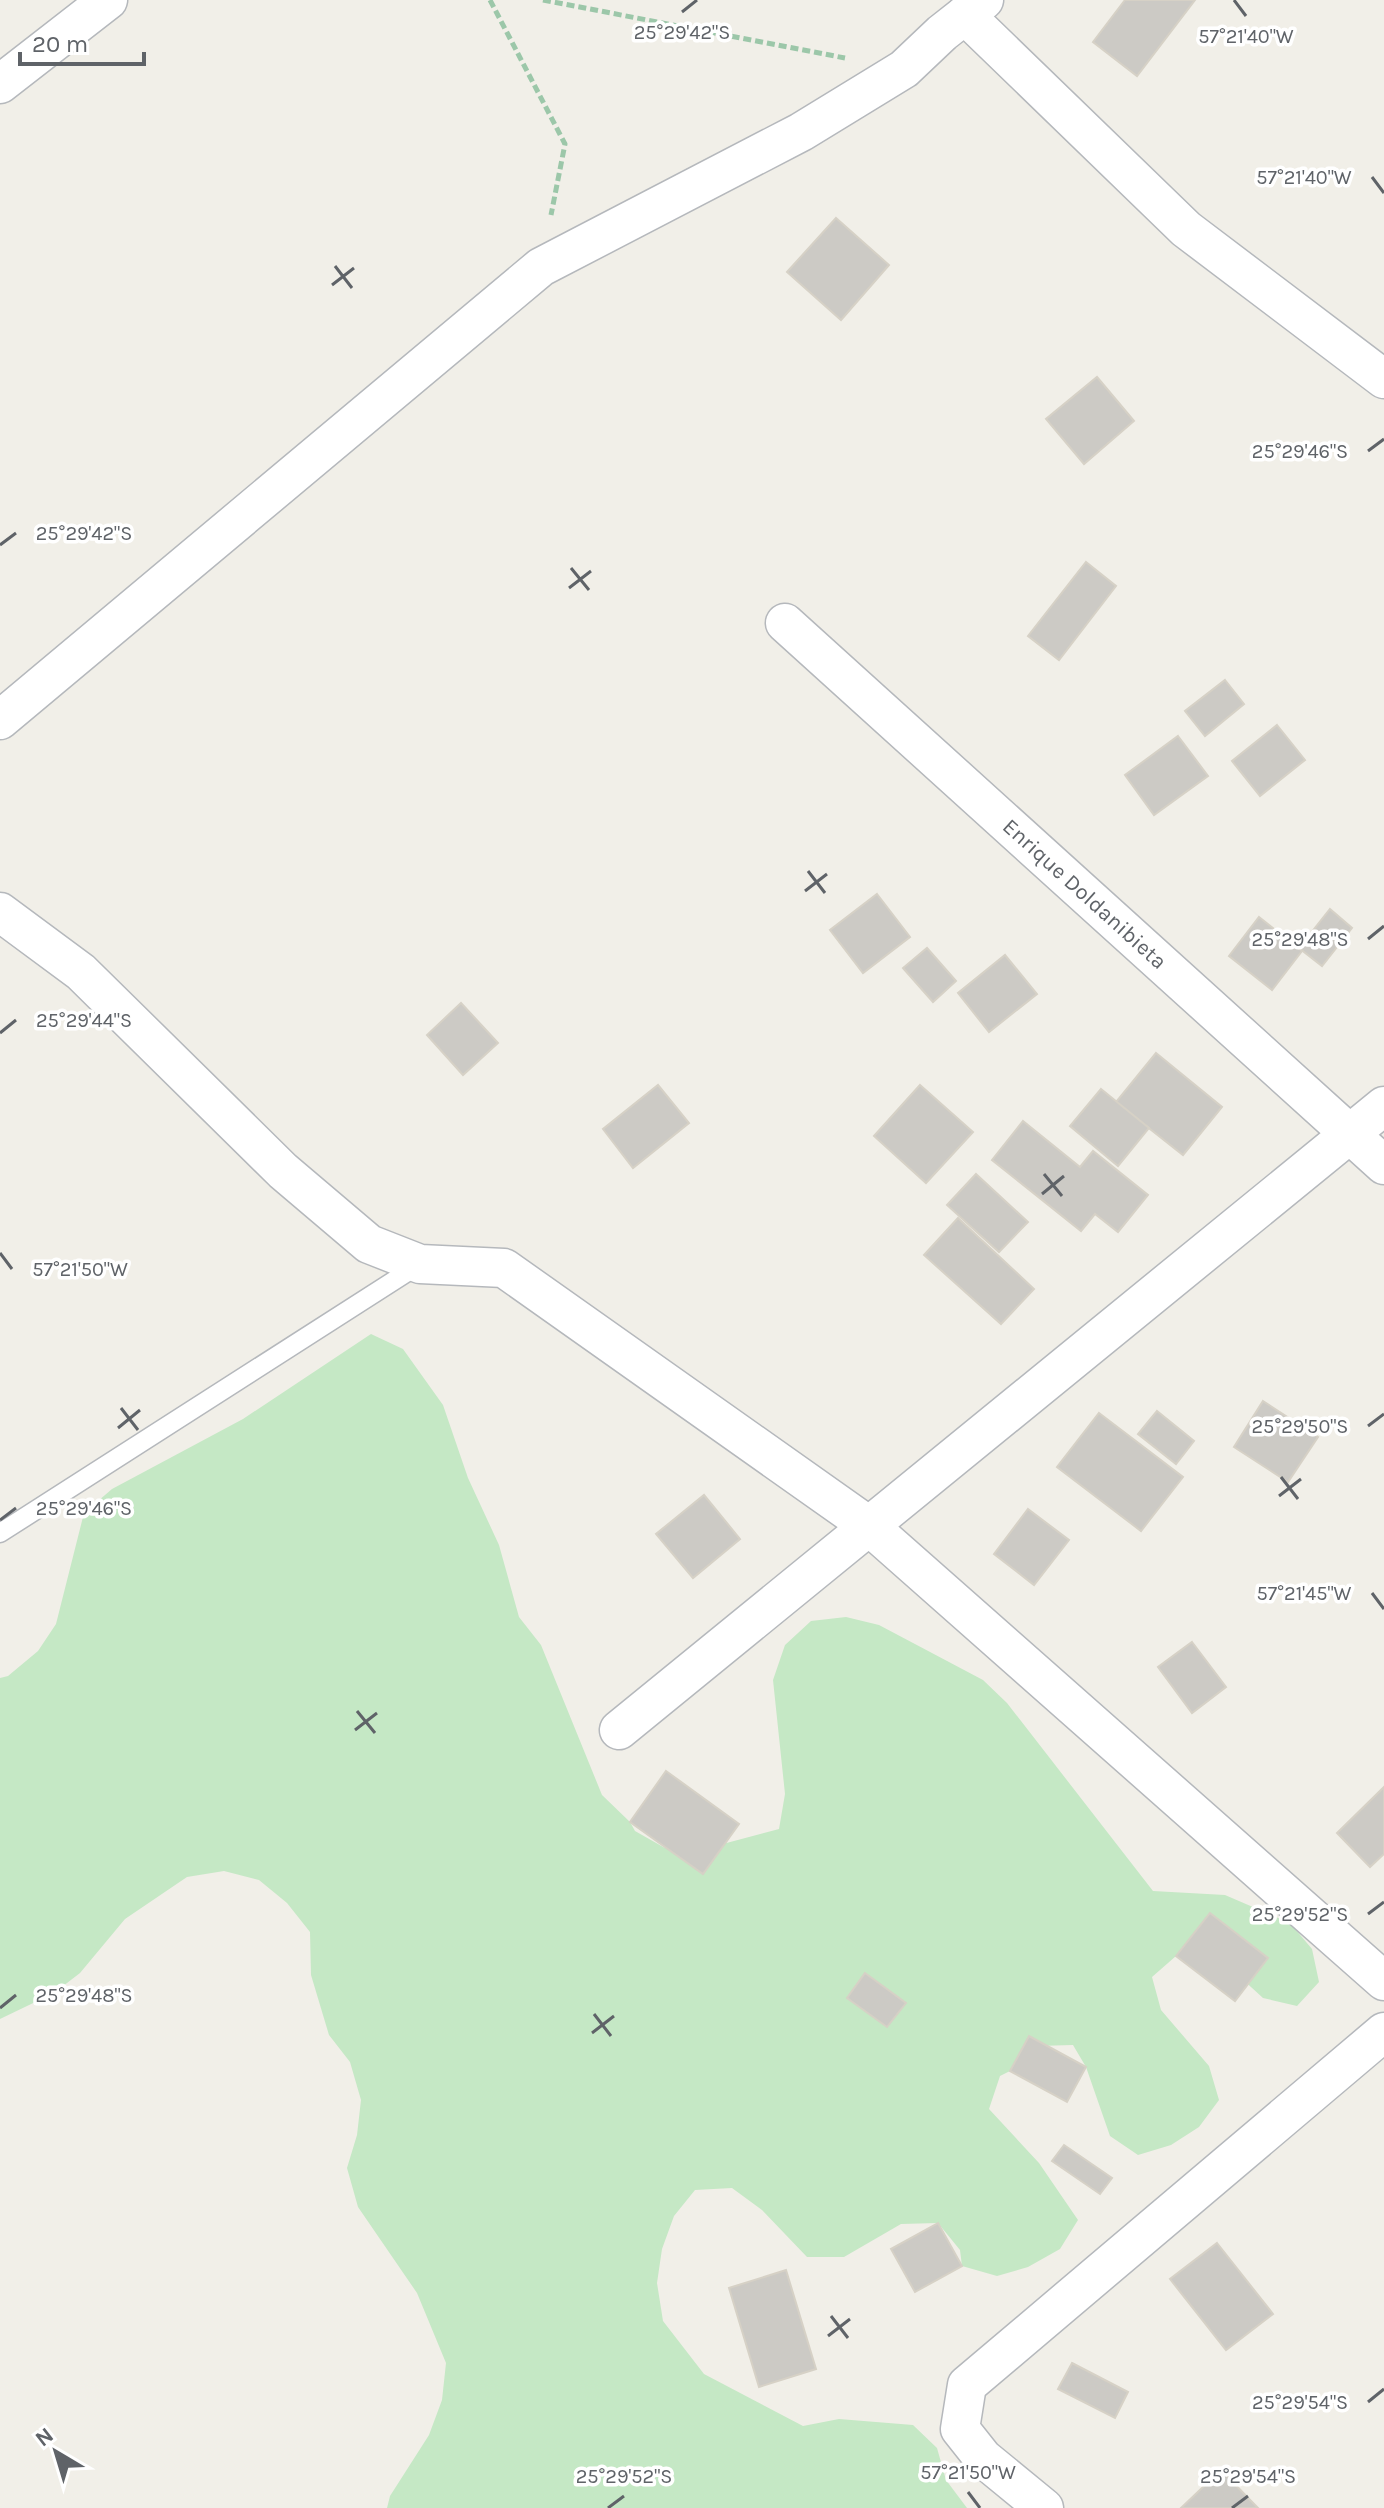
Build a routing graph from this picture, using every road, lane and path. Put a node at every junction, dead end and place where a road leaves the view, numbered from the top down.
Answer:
1 (108, 0) edge
2 (490, 0) edge
3 (543, 0) edge
4 (975, 7) edge
5 (904, 69) junction
6 (0, 84) edge
7 (541, 267) junction
8 (1384, 379) edge
9 (785, 623) dead end
10 (0, 720) edge
11 (0, 912) edge
12 (1384, 1106) edge
13 (1349, 1134) junction
14 (1384, 1165) edge
15 (420, 1264) junction
16 (869, 1526) junction
17 (0, 1533) edge
18 (619, 1730) dead end
19 (1384, 1981) edge
20 (1384, 2032) edge
21 (1044, 2508) edge

1 - 6 street
2 - 7 path
3 - 5 path
4 - 5 street
4 - 8 street
5 - 7 street
7 - 10 street
9 - 13 street, Enrique Doldanibieta
11 - 15 street
12 - 13 street
13 - 14 street, Enrique Doldanibieta
13 - 16 street
15 - 16 street
15 - 17 lane
16 - 18 street
16 - 19 street
20 - 21 street

